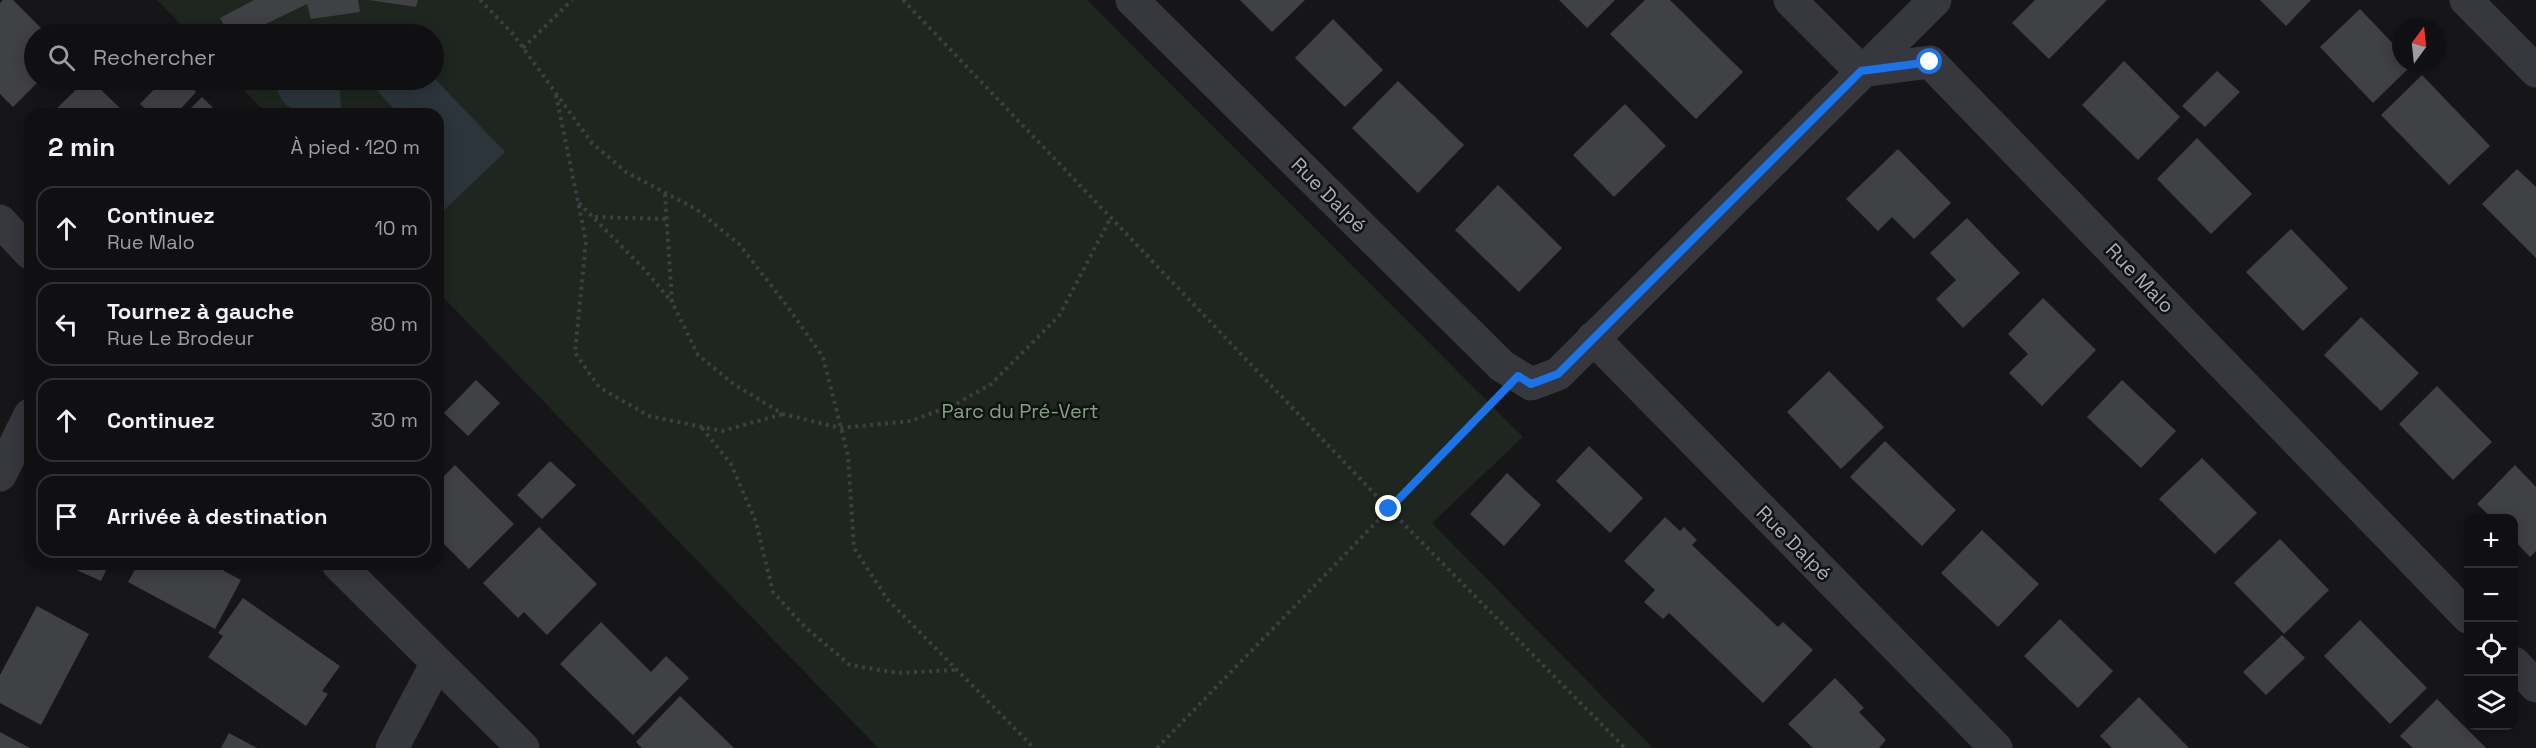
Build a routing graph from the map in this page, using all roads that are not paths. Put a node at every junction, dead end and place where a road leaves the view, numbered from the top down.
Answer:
1 (1132, 0) edge
2 (1790, 0) edge
3 (1935, 0) edge
4 (2466, 0) edge
5 (1861, 71) junction
6 (2536, 71) edge
7 (0, 221) edge
8 (24, 247) edge
9 (1593, 338) junction
10 (24, 427) edge
11 (0, 476) edge
12 (344, 570) edge
13 (2464, 611) edge
14 (437, 663) junction
15 (2518, 667) edge
16 (2536, 686) edge
17 (392, 748) edge
18 (523, 748) edge
19 (1996, 748) edge

1 - 9 street, Rue Dalpé
2 - 5 street
3 - 5 street
4 - 6 street
5 - 9 street
5 - 13 street, Rue Malo
7 - 8 street
9 - 19 street, Rue Dalpé
10 - 11 street
12 - 14 street
14 - 17 street
14 - 18 street
15 - 16 street

